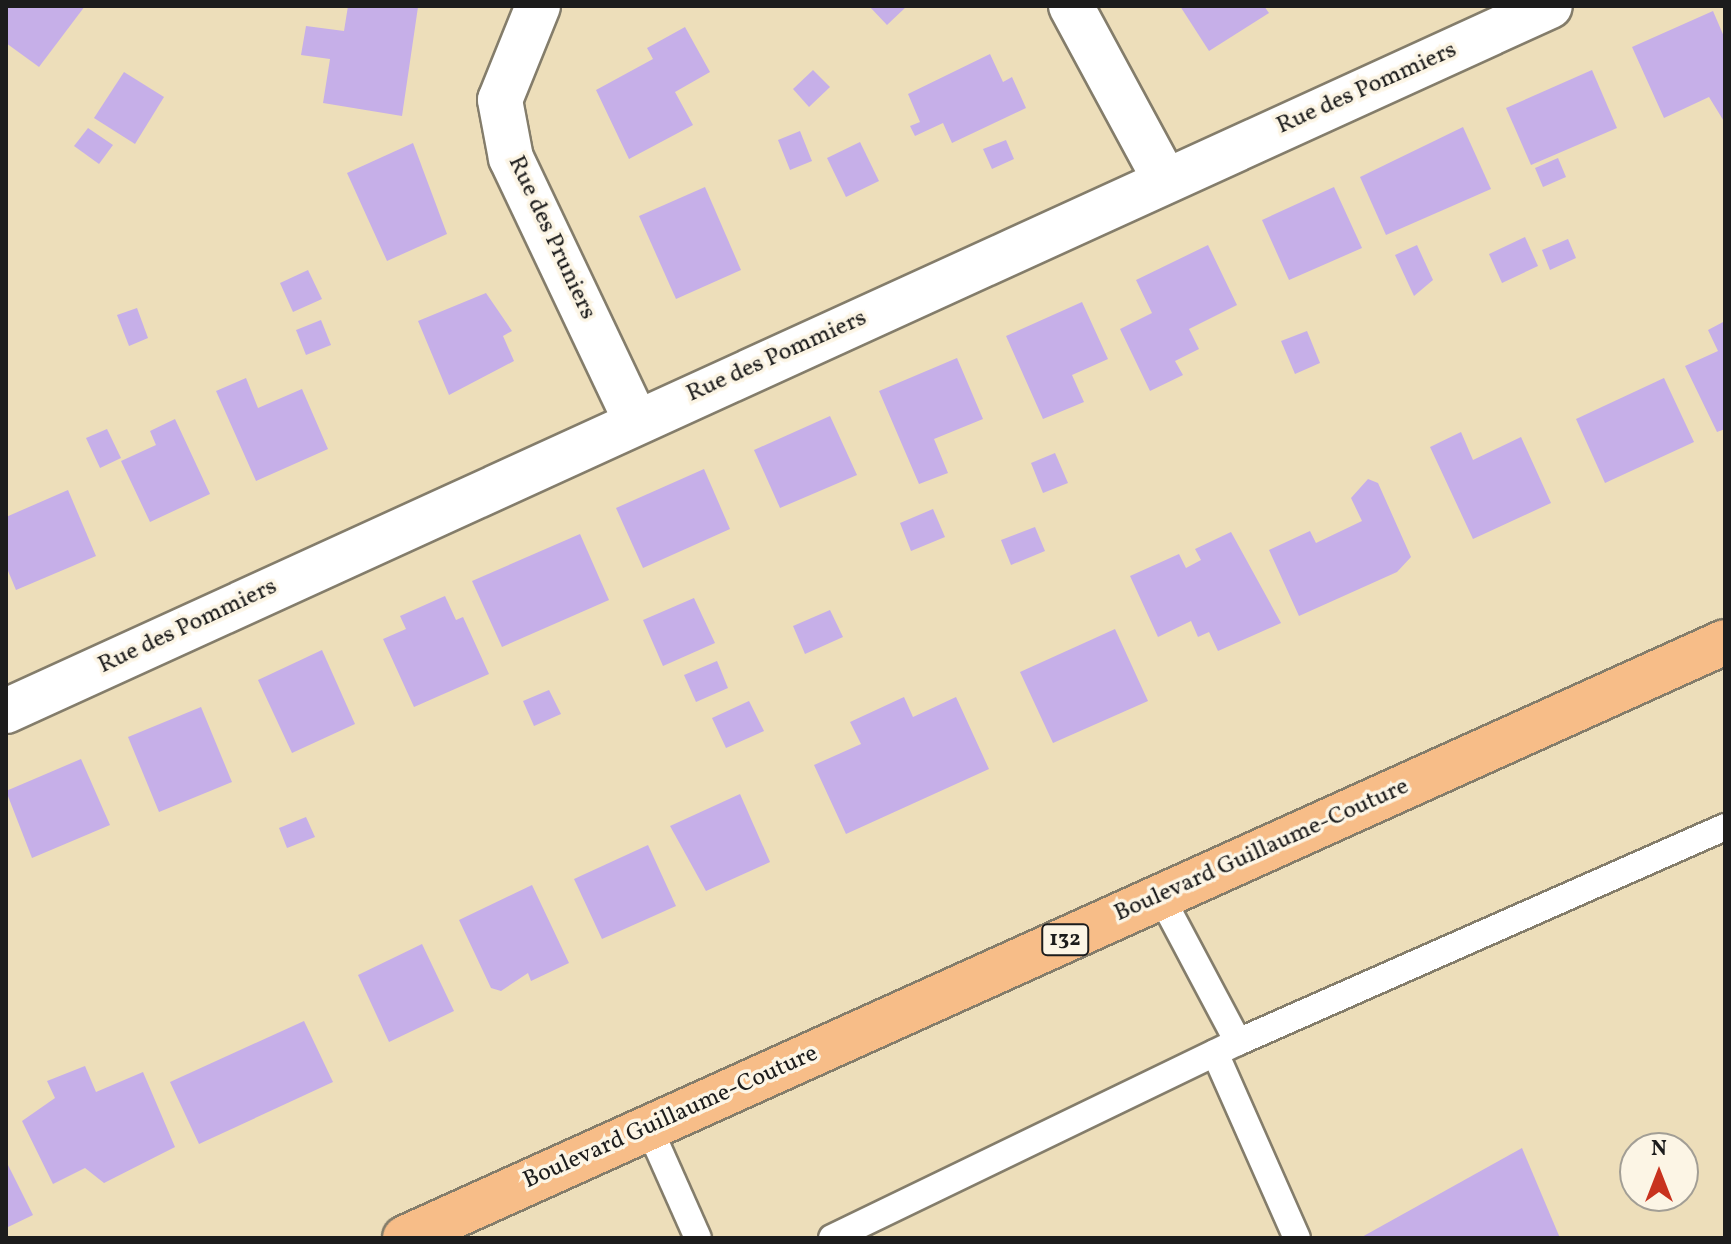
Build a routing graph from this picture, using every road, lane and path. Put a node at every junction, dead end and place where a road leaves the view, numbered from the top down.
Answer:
1 (538, 6) edge
2 (1071, 6) edge
3 (1550, 6) edge
4 (1165, 180) junction
5 (636, 421) junction
6 (1722, 651) edge
7 (6, 711) edge
8 (1725, 827) edge
9 (1161, 897) junction
10 (1227, 1048) junction
11 (649, 1128) junction
12 (405, 1238) edge
13 (698, 1238) edge
14 (832, 1238) edge
15 (1297, 1238) edge

1 - 5 street, Rue des Pruniers
2 - 4 street
3 - 4 street, Rue des Pommiers
4 - 5 street, Rue des Pommiers
5 - 7 street, Rue des Pommiers
6 - 9 main road, Boulevard Guillaume-Couture / 132
8 - 10 lane
9 - 10 lane
9 - 11 main road, Boulevard Guillaume-Couture / 132
10 - 14 lane
10 - 15 lane
11 - 12 main road, Boulevard Guillaume-Couture / 132
11 - 13 lane

